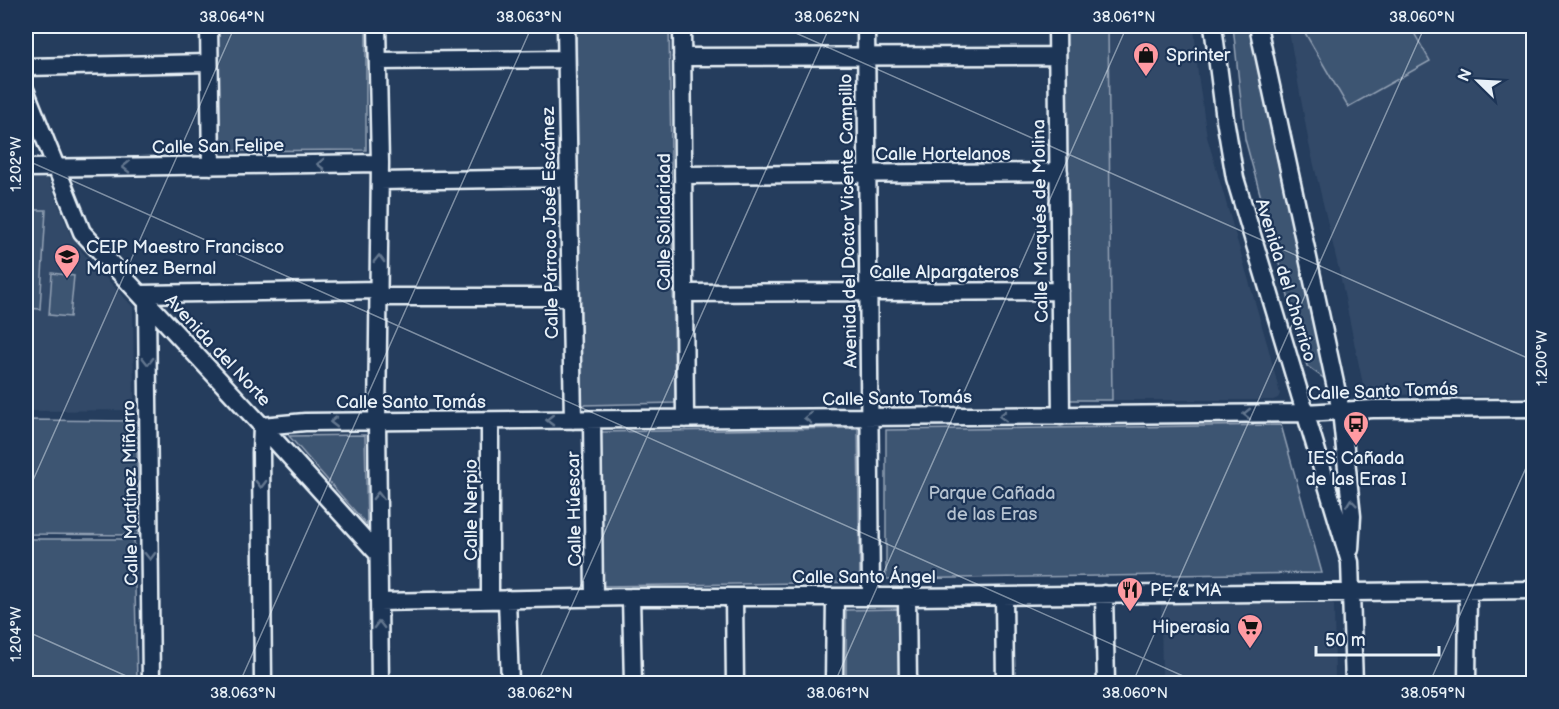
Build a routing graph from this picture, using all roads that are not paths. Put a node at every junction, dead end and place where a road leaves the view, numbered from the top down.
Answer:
1 (208, 26) edge
2 (377, 26) edge
3 (566, 26) edge
4 (682, 26) edge
5 (866, 26) edge
6 (1057, 26) edge
7 (1213, 26) edge
8 (1258, 26) edge
9 (1058, 56) junction
10 (682, 57) junction
11 (866, 57) junction
12 (566, 59) junction
13 (378, 61) junction
14 (209, 63) junction
15 (26, 67) edge
16 (26, 92) edge
17 (380, 163) junction
18 (211, 165) junction
19 (26, 168) edge
20 (57, 168) junction
21 (1059, 172) junction
22 (868, 174) junction
23 (683, 175) junction
24 (569, 178) junction
25 (380, 181) junction
26 (1060, 291) junction
27 (869, 292) junction
28 (378, 293) junction
29 (684, 293) junction
30 (571, 297) junction
31 (144, 298) junction
32 (1533, 408) edge
33 (1341, 411) junction
34 (1305, 413) junction
35 (1061, 416) junction
36 (869, 417) junction
37 (685, 419) junction
38 (573, 420) junction
39 (592, 420) junction
40 (490, 421) junction
41 (377, 422) junction
42 (262, 426) junction
43 (378, 554) junction
44 (1350, 562) junction
45 (1533, 590) edge
46 (1468, 591) junction
47 (1350, 593) junction
48 (1104, 594) junction
49 (1005, 596) junction
50 (631, 597) junction
51 (734, 597) junction
52 (835, 597) junction
53 (871, 597) junction
54 (907, 597) junction
55 (594, 598) junction
56 (499, 599) junction
57 (379, 602) junction
58 (151, 684) edge
59 (263, 684) edge
60 (380, 684) edge
61 (510, 684) edge
62 (633, 684) edge
63 (735, 684) edge
64 (834, 684) edge
65 (909, 684) edge
66 (1005, 684) edge
67 (1106, 684) edge
68 (1354, 684) edge
69 (1467, 684) edge

1 - 14 street
2 - 13 street
3 - 12 street, Calle Párroco José Escámez
4 - 10 street, Calle Solidaridad
5 - 11 street, Avenida del Doctor Vicente Campillo
6 - 9 street, Calle Marqués de Molina
7 - 34 street, Avenida del Chorrico
8 - 33 street, Avenida del Chorrico
9 - 11 street
9 - 21 street, Calle Marqués de Molina
10 - 11 street
10 - 23 street, Calle Solidaridad
11 - 22 street, Avenida del Doctor Vicente Campillo
12 - 13 street
12 - 24 street, Calle Párroco José Escámez
13 - 17 street
14 - 15 street
14 - 18 street
16 - 20 street, Avenida del Norte
17 -> 18 street, Calle San Felipe
17 - 25 street
18 -> 20 street, Calle San Felipe
19 - 20 street, Calle San Felipe
20 - 31 street, Avenida del Norte
21 - 22 street, Calle Hortelanos
21 - 26 street, Calle Marqués de Molina
22 - 23 street, Calle Hortelanos
22 - 27 street, Avenida del Doctor Vicente Campillo
23 - 29 street, Calle Solidaridad
24 - 25 street
24 - 30 street, Calle Párroco José Escámez
28 -> 25 street
26 - 27 street, Calle Alpargateros
26 - 35 street, Calle Marqués de Molina
27 - 29 street, Calle Alpargateros
27 - 36 street, Avenida del Doctor Vicente Campillo
28 - 30 street
28 - 31 street
28 - 41 street
29 - 37 street, Calle Solidaridad
30 - 38 street, Calle Párroco José Escámez
31 - 42 street, Avenida del Norte
31 -> 58 street, Calle Martínez Miñarro
32 - 33 street, Calle Santo Tomás
33 - 34 street, Calle Santo Tomás
44 -> 33 street, Avenida del Chorrico
34 -> 35 street, Calle Santo Tomás
34 - 44 street, Avenida del Chorrico
35 -> 36 street, Calle Santo Tomás
36 -> 37 street, Calle Santo Tomás
36 - 53 street, Avenida del Doctor Vicente Campillo
37 - 39 street, Calle Santo Tomás
38 - 39 street, Calle Santo Tomás
38 -> 40 street, Calle Santo Tomás
39 - 55 street, Calle Húescar
40 - 41 street, Calle Santo Tomás
40 - 56 street, Calle Nerpio
41 -> 42 street, Calle Santo Tomás
43 -> 41 street
42 - 43 street, Avenida del Norte
42 -> 59 street
43 - 57 street
44 - 47 street, Avenida del Chorrico
45 - 46 street, Calle Santo Ángel
46 - 47 street, Calle Santo Ángel
46 - 69 street
47 - 48 street, Calle Santo Ángel
47 - 68 street, Avenida del Chorrico
48 - 49 street, Calle Santo Ángel
48 - 67 street
49 - 54 street, Calle Santo Ángel
49 - 66 street
50 - 51 street, Calle Santo Ángel
50 - 55 street, Calle Santo Ángel
50 - 62 street
51 - 52 street, Calle Santo Ángel
51 - 63 street
52 - 53 street, Calle Santo Ángel
52 - 64 street
53 - 54 street, Calle Santo Ángel
54 - 65 street
55 - 56 street, Calle Santo Ángel
56 - 57 street, Calle Santo Ángel
56 - 61 street, Calle Nerpio
60 -> 57 street

